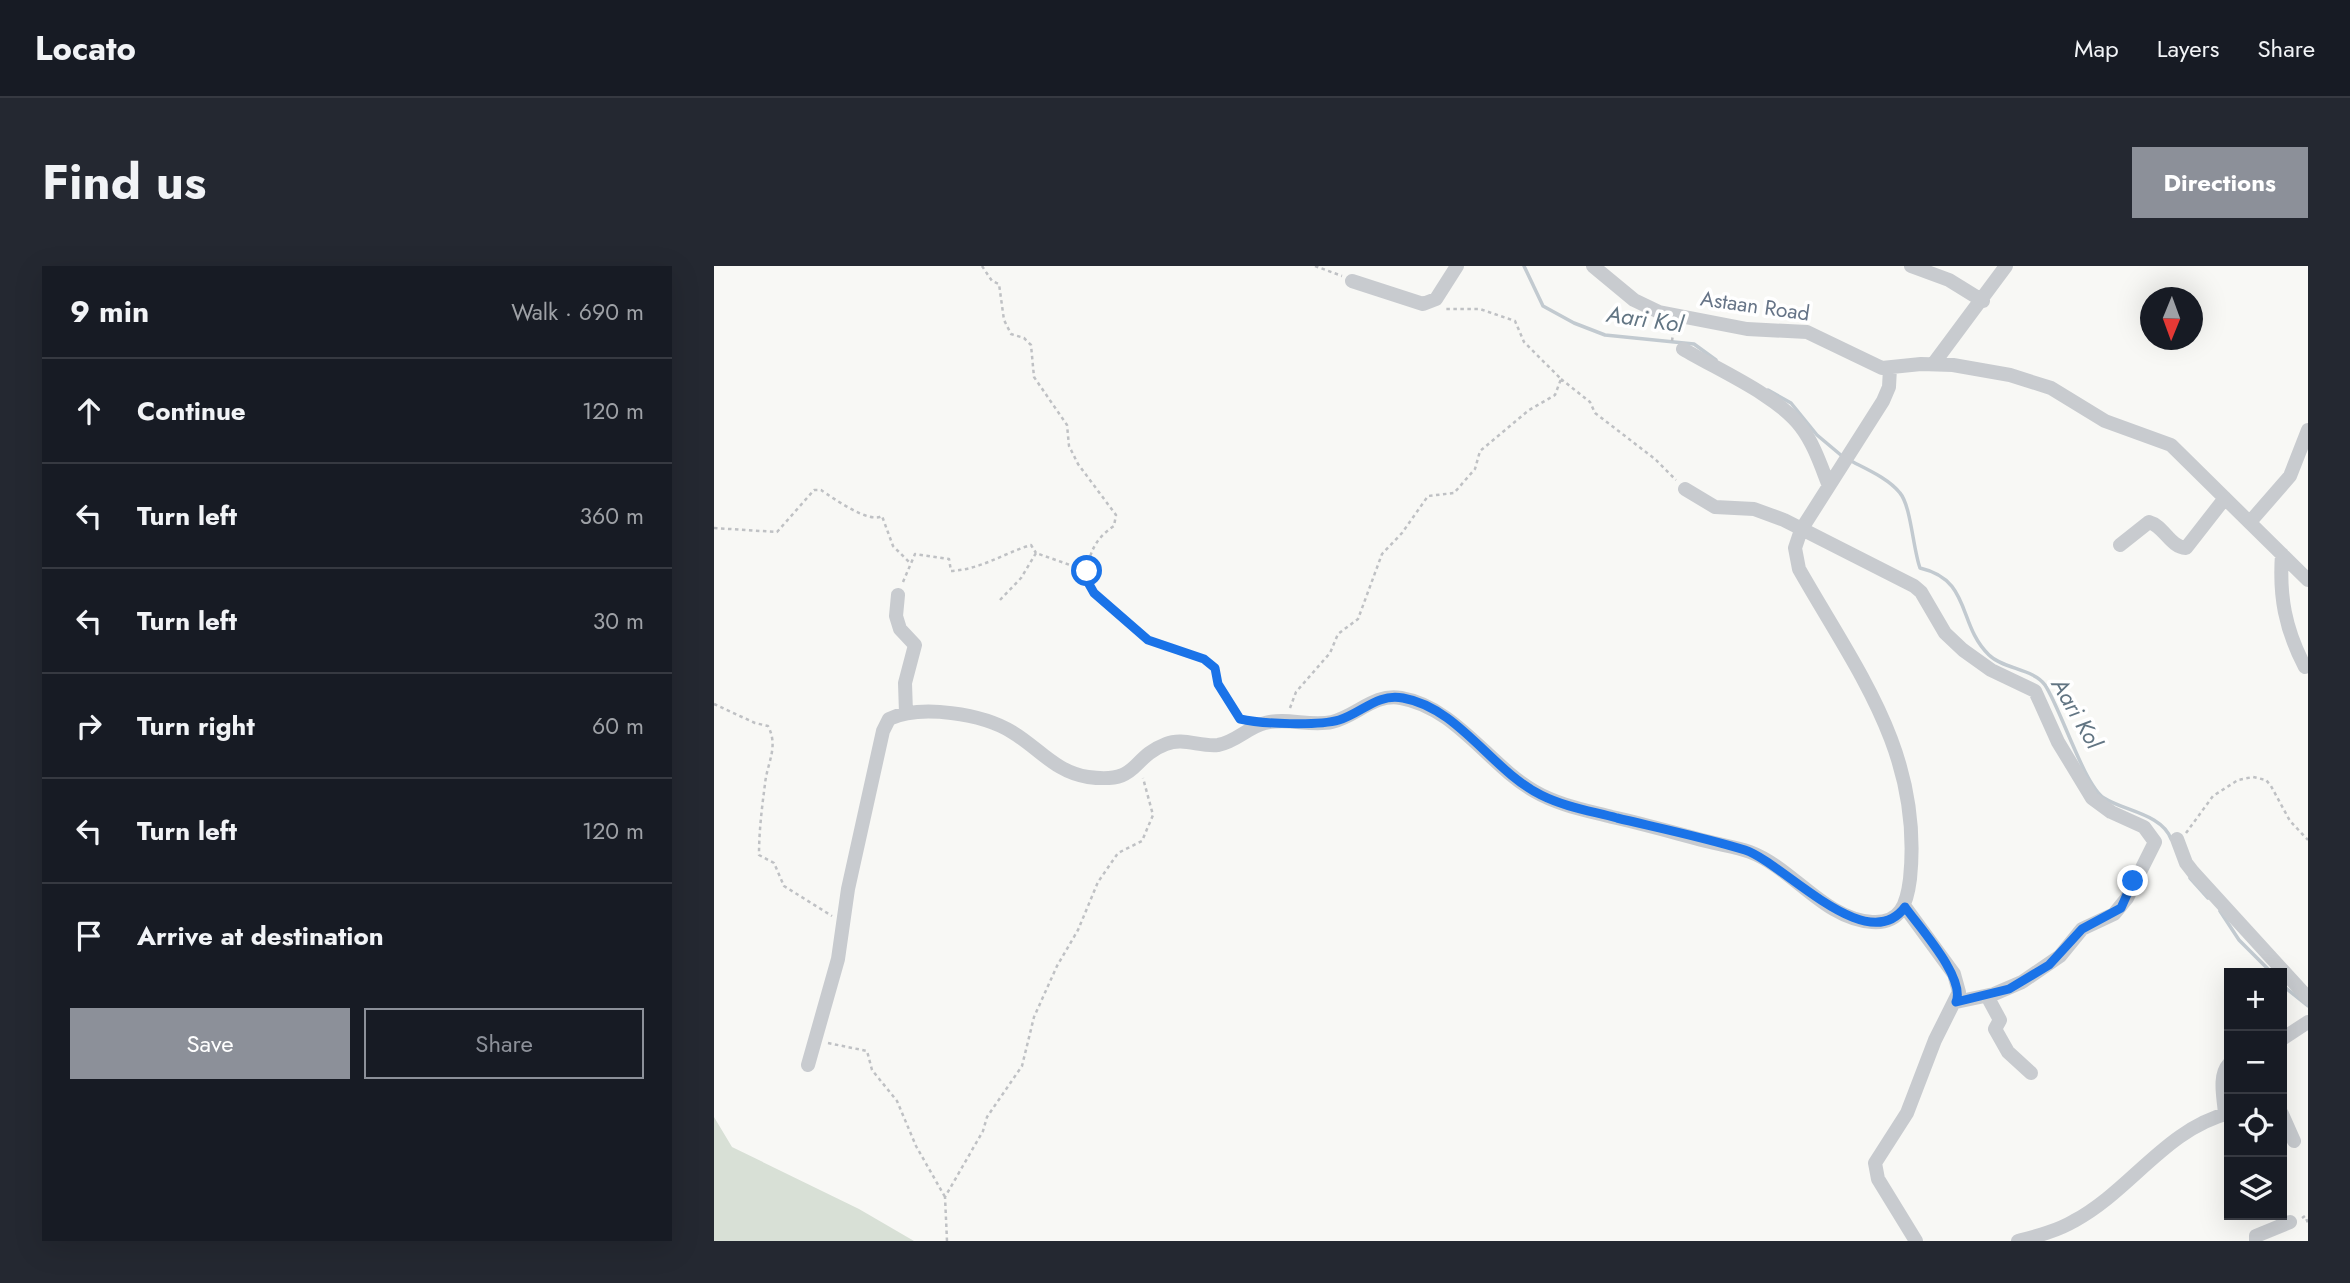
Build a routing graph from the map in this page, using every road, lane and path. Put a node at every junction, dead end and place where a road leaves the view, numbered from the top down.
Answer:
1 (982, 266) edge
2 (1315, 266) edge
3 (1457, 266) edge
4 (1593, 266) edge
5 (1911, 266) edge
6 (2006, 266) edge
7 (1352, 281) joint
8 (1983, 301) junction
9 (1423, 304) junction
10 (1684, 349) dead end
11 (1934, 363) junction
12 (1890, 368) junction
13 (1561, 379) junction
14 (2308, 430) edge
15 (1829, 486) junction
16 (1685, 489) joint
17 (2225, 498) junction
18 (2250, 522) junction
19 (714, 528) edge
20 (1801, 530) junction
21 (2120, 545) dead end
22 (1036, 553) junction
23 (2282, 554) junction
24 (911, 564) junction
25 (1087, 571) junction
26 (2306, 572) edge
27 (898, 595) joint
28 (1000, 600) dead end
29 (2305, 667) dead end
30 (714, 704) edge
31 (906, 713) junction
32 (1284, 722) junction
33 (1260, 724) junction
34 (1137, 767) junction
35 (2177, 839) joint
36 (2308, 840) edge
37 (1905, 907) junction
38 (843, 925) junction
39 (1987, 996) junction
40 (2308, 998) edge
41 (1956, 1002) junction
42 (2308, 1023) edge
43 (2287, 1036) edge
44 (816, 1037) junction
45 (808, 1065) dead end
46 (2031, 1073) dead end
47 (2224, 1073) edge
48 (2224, 1094) edge
49 (2224, 1114) edge
50 (2287, 1125) edge
51 (2294, 1141) dead end
52 (945, 1197) junction
53 (2290, 1222) dead end
54 (947, 1241) edge
55 (1916, 1241) edge
56 (2018, 1241) edge
57 (2256, 1241) edge

1 - 25 path
2 - 7 path
3 - 9 street
4 - 12 street, Astaan Road
5 - 8 street
6 - 8 street
7 - 9 street
8 - 11 street
9 - 13 path
10 - 15 street
11 - 12 street, Astaan Road
11 - 17 street, Astaan Road
12 - 15 street
13 - 16 path
13 - 32 path
14 - 18 street
15 - 20 street
16 - 20 street
17 - 18 street, Astaan Road
17 - 21 street
18 - 23 street, Astaan Road
19 - 24 path
20 - 37 street
20 - 39 street
22 - 24 path
22 - 25 path
22 - 28 path
23 - 26 street, Astaan Road
23 - 29 street
24 - 27 path
25 - 33 path
27 - 31 street
30 - 38 path
31 - 34 street
31 - 38 street
32 - 33 street
32 - 37 street
33 - 34 street
34 - 52 path
35 - 36 path
35 - 40 street
37 - 41 street
38 - 44 street
39 - 41 street
39 - 46 street
41 - 55 street
42 - 43 street
44 - 45 street
44 - 52 path
47 - 48 street
49 - 56 street
50 - 51 street
52 - 54 path
53 - 57 street

